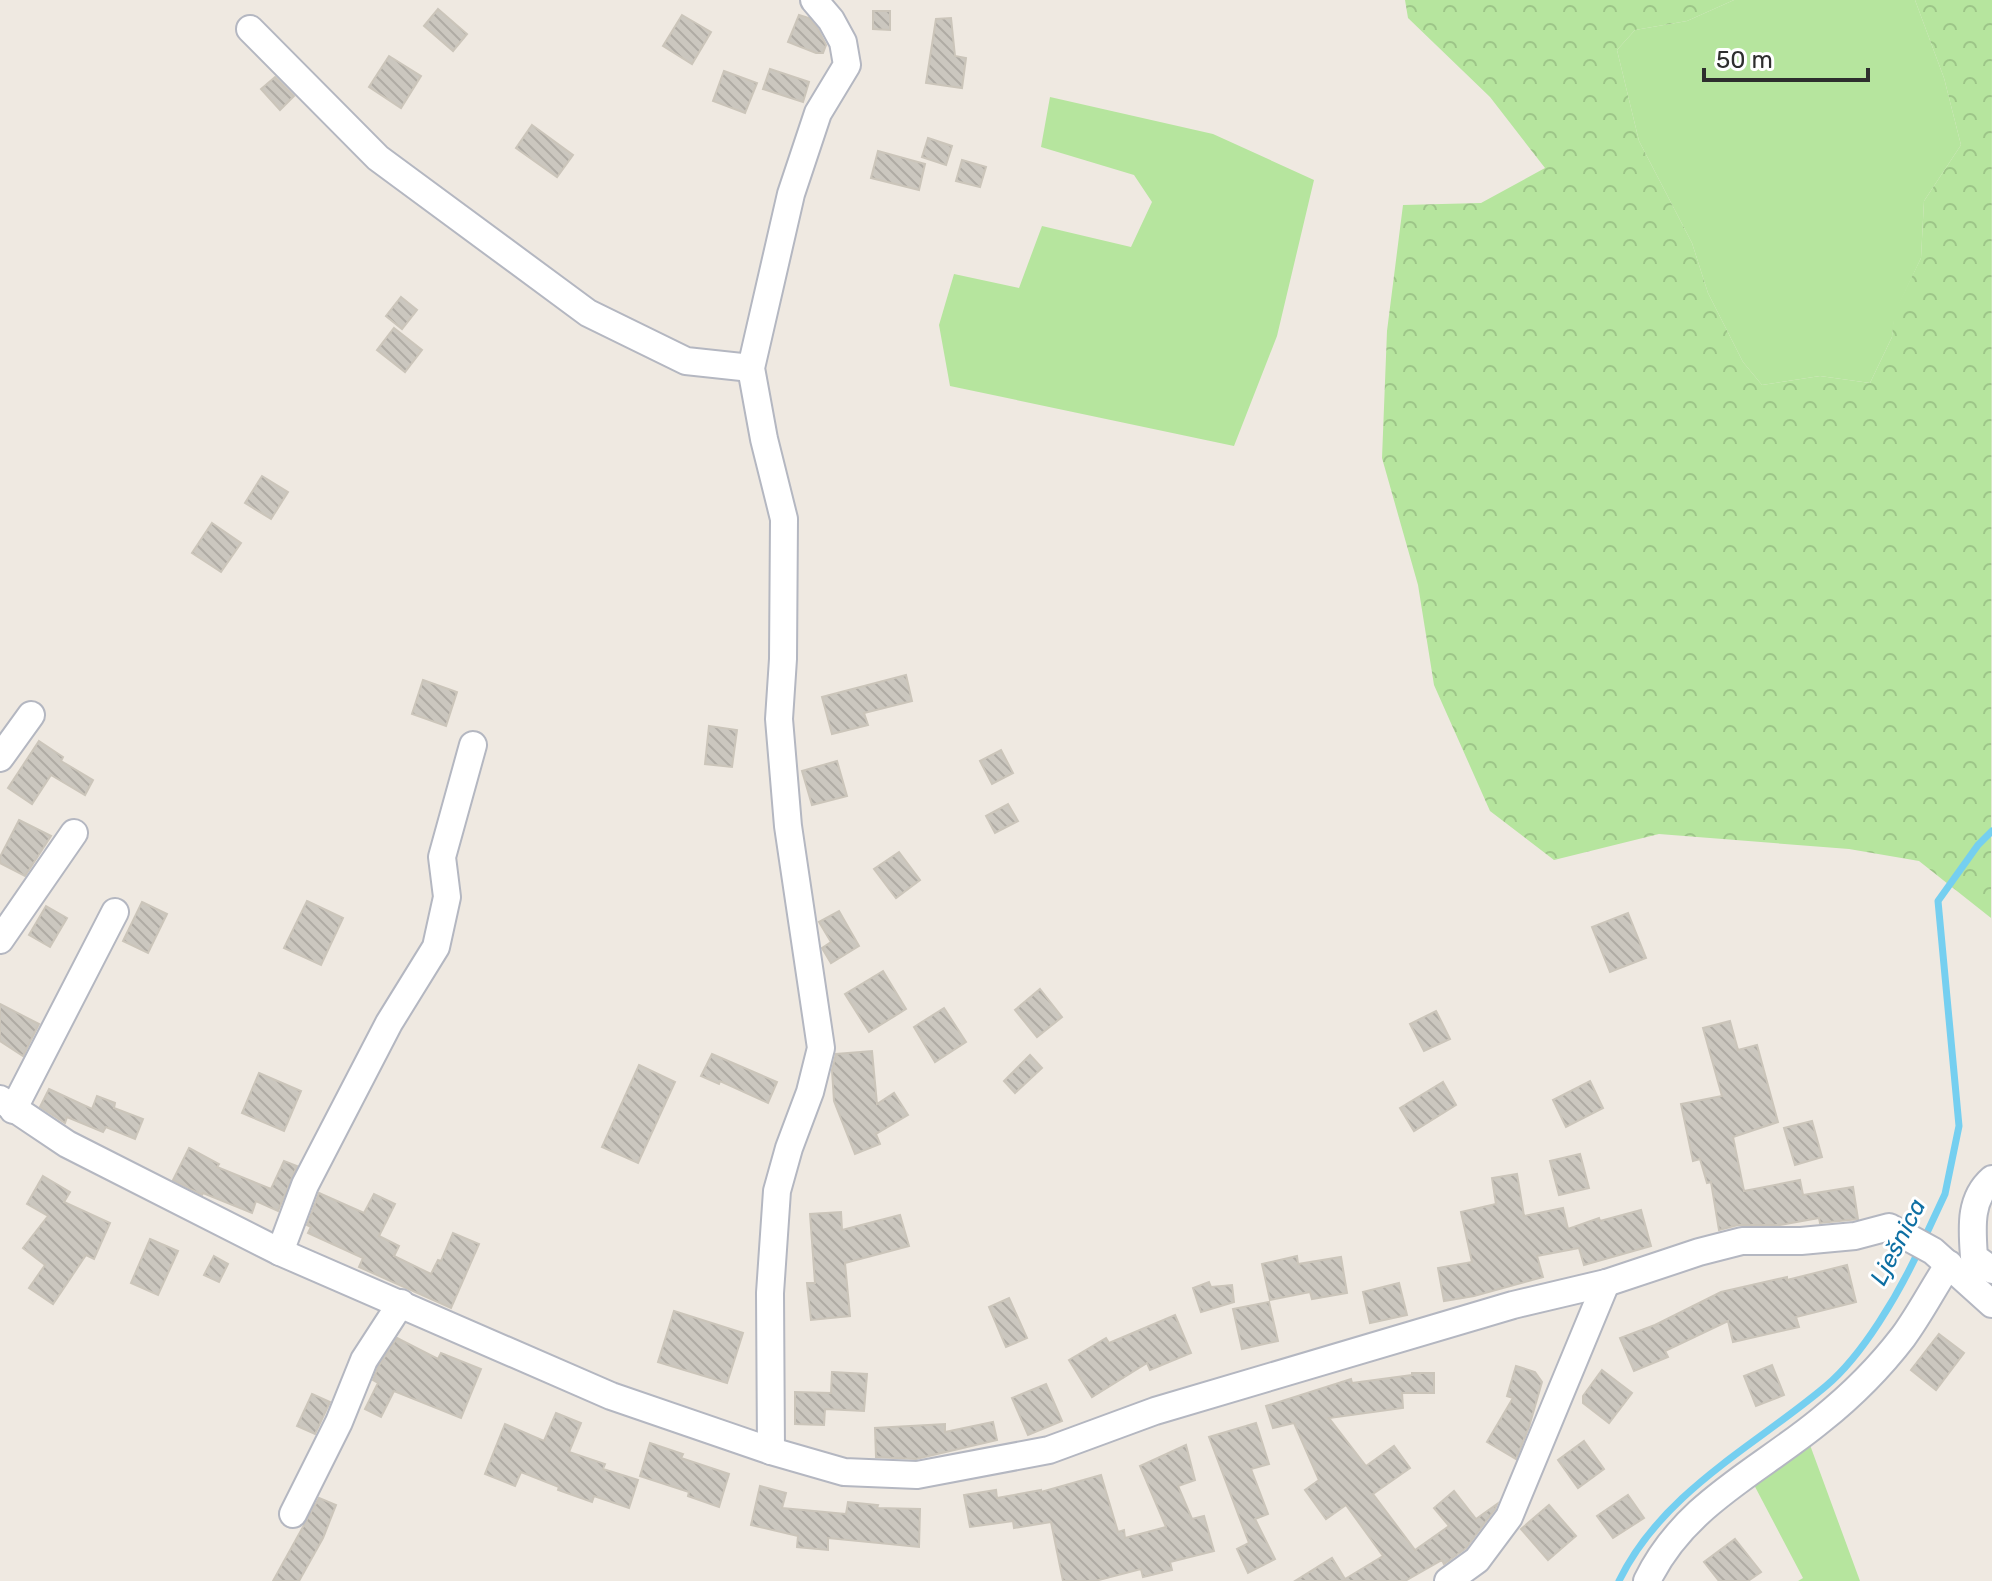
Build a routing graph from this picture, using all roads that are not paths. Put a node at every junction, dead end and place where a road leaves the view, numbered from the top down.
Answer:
1 (814, 0) edge
2 (837, 10) edge
3 (250, 29) dead end
4 (751, 368) junction
5 (31, 715) dead end
6 (473, 745) dead end
7 (0, 758) edge
8 (74, 833) dead end
9 (115, 912) dead end
10 (0, 940) edge
11 (7, 1105) edge
12 (1992, 1179) edge
13 (280, 1252) junction
14 (1941, 1258) junction
15 (1992, 1270) edge
16 (1606, 1283) junction
17 (401, 1303) junction
18 (1992, 1304) edge
19 (771, 1451) junction
20 (293, 1514) dead end
21 (1448, 1581) edge
22 (1647, 1581) edge

1 - 2 street
2 - 4 street
3 - 4 street
4 - 19 street
5 - 7 street
6 - 13 street
8 - 10 street
9 - 11 street
11 - 13 street
12 - 15 street
13 - 17 street
14 - 16 street
14 - 18 street
14 - 22 street
16 - 19 street
16 - 21 street
17 - 19 street
17 - 20 street

